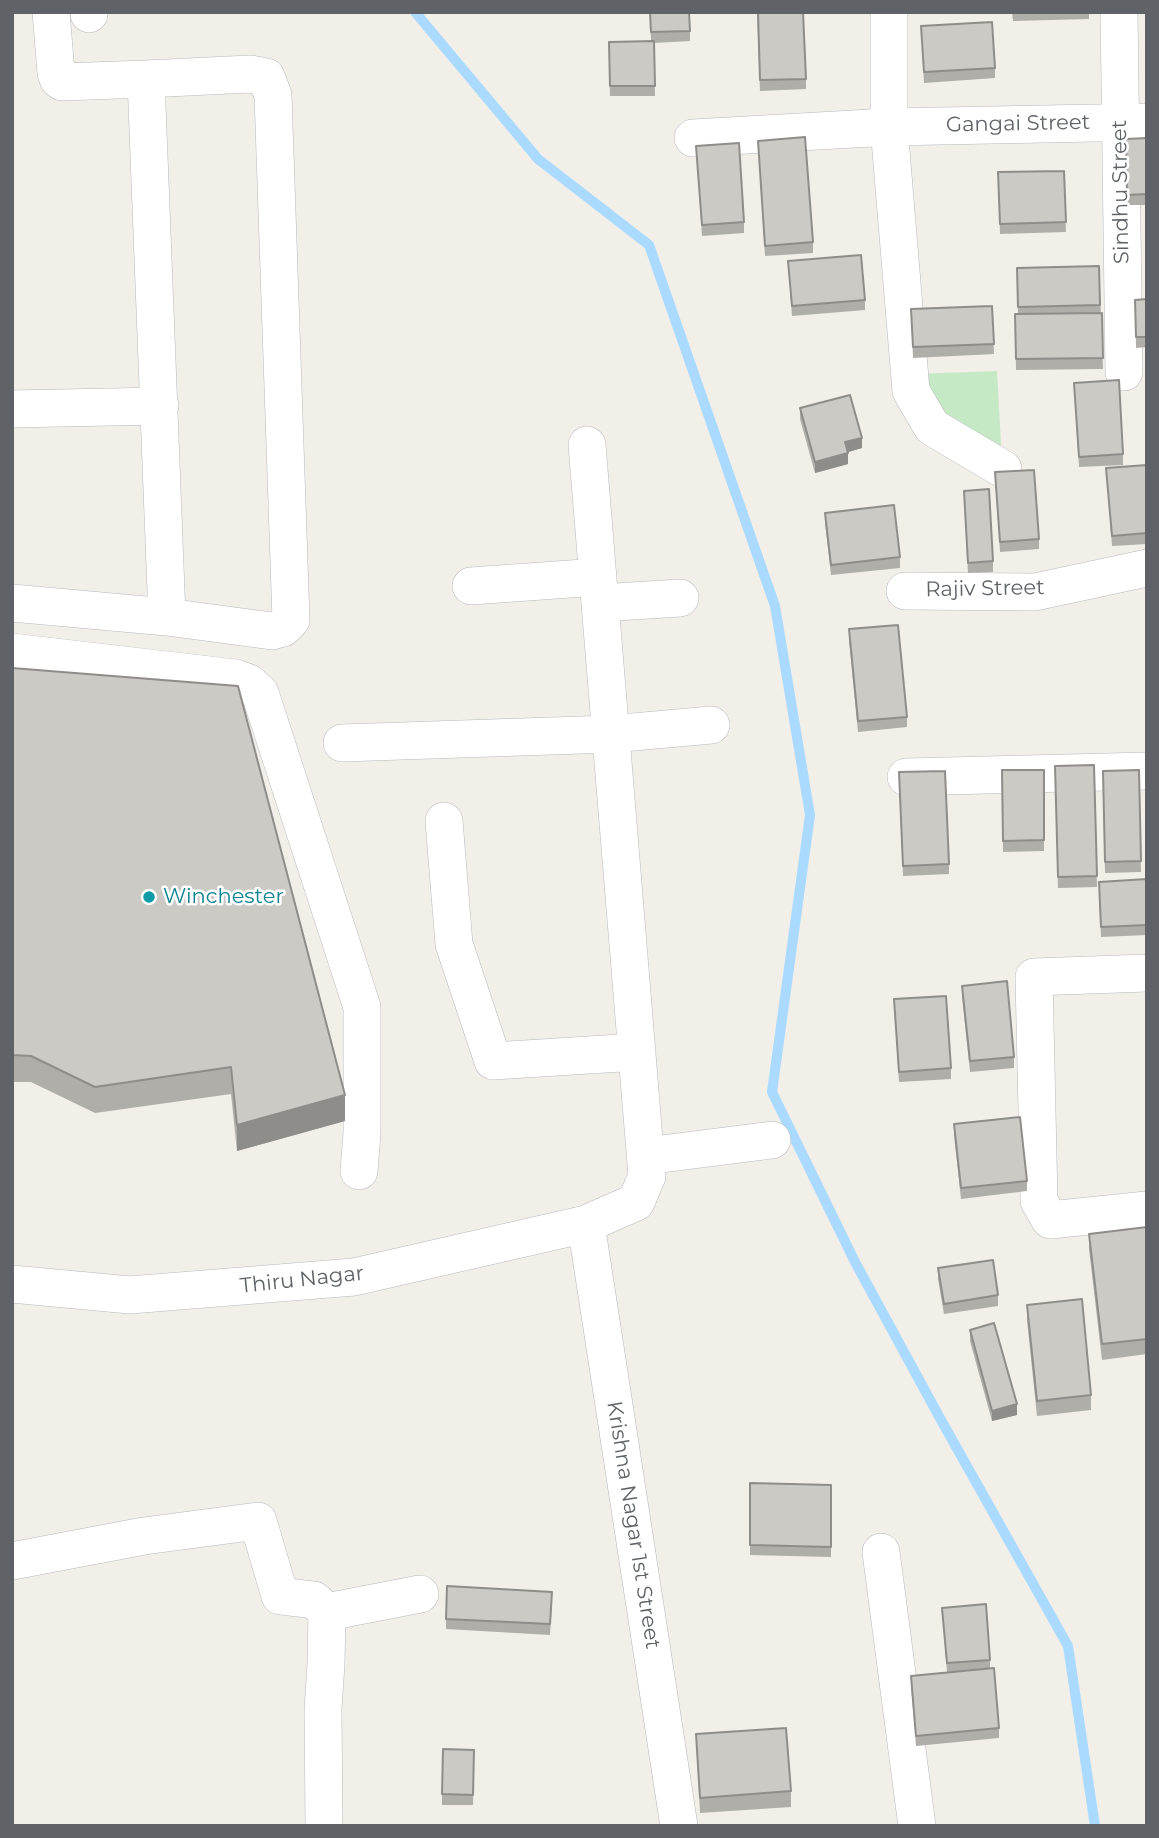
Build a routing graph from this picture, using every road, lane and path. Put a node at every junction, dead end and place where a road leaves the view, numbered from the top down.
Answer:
1 (51, 12) edge
2 (889, 12) edge
3 (1119, 12) edge
4 (146, 79) junction
5 (1133, 122) edge
6 (889, 127) junction
7 (693, 138) dead end
8 (1124, 372) dead end
9 (160, 405) junction
10 (12, 409) edge
11 (587, 445) dead end
12 (1003, 468) dead end
13 (1147, 568) edge
14 (471, 586) dead end
15 (599, 590) junction
16 (905, 591) dead end
17 (680, 598) dead end
18 (12, 603) edge
19 (167, 617) junction
20 (12, 652) edge
21 (711, 725) dead end
22 (611, 734) junction
23 (342, 743) dead end
24 (1147, 771) edge
25 (906, 777) edge
26 (444, 821) dead end
27 (1147, 973) edge
28 (637, 1052) junction
29 (772, 1140) dead end
30 (646, 1156) junction
31 (359, 1171) dead end
32 (1147, 1210) edge
33 (586, 1224) junction
34 (12, 1284) edge
35 (881, 1552) dead end
36 (12, 1561) edge
37 (420, 1594) dead end
38 (327, 1612) junction
39 (324, 1826) edge
40 (680, 1826) edge
41 (917, 1826) edge

1 - 4 street
2 - 6 street
3 - 5 street, Sindhu Street
4 - 9 street
4 - 19 street
5 - 6 street, Gangai Street
5 - 8 street, Sindhu Street
6 - 7 street, Gangai Street
6 - 12 street
9 - 10 street
9 - 19 street
11 - 15 street
13 - 16 street, Rajiv Street
14 - 15 street
15 - 17 street
15 - 22 street
18 - 19 street
20 - 31 street
21 - 22 street
22 - 23 street
22 - 28 street
24 - 25 street
26 - 28 street
27 - 32 street
28 - 30 street
29 - 30 street
30 - 33 street, Thiru Nagar
33 - 34 street, Thiru Nagar
33 - 40 street, Krishna Nagar 1st Street
35 - 41 street
36 - 38 street
37 - 38 street
38 - 39 street

